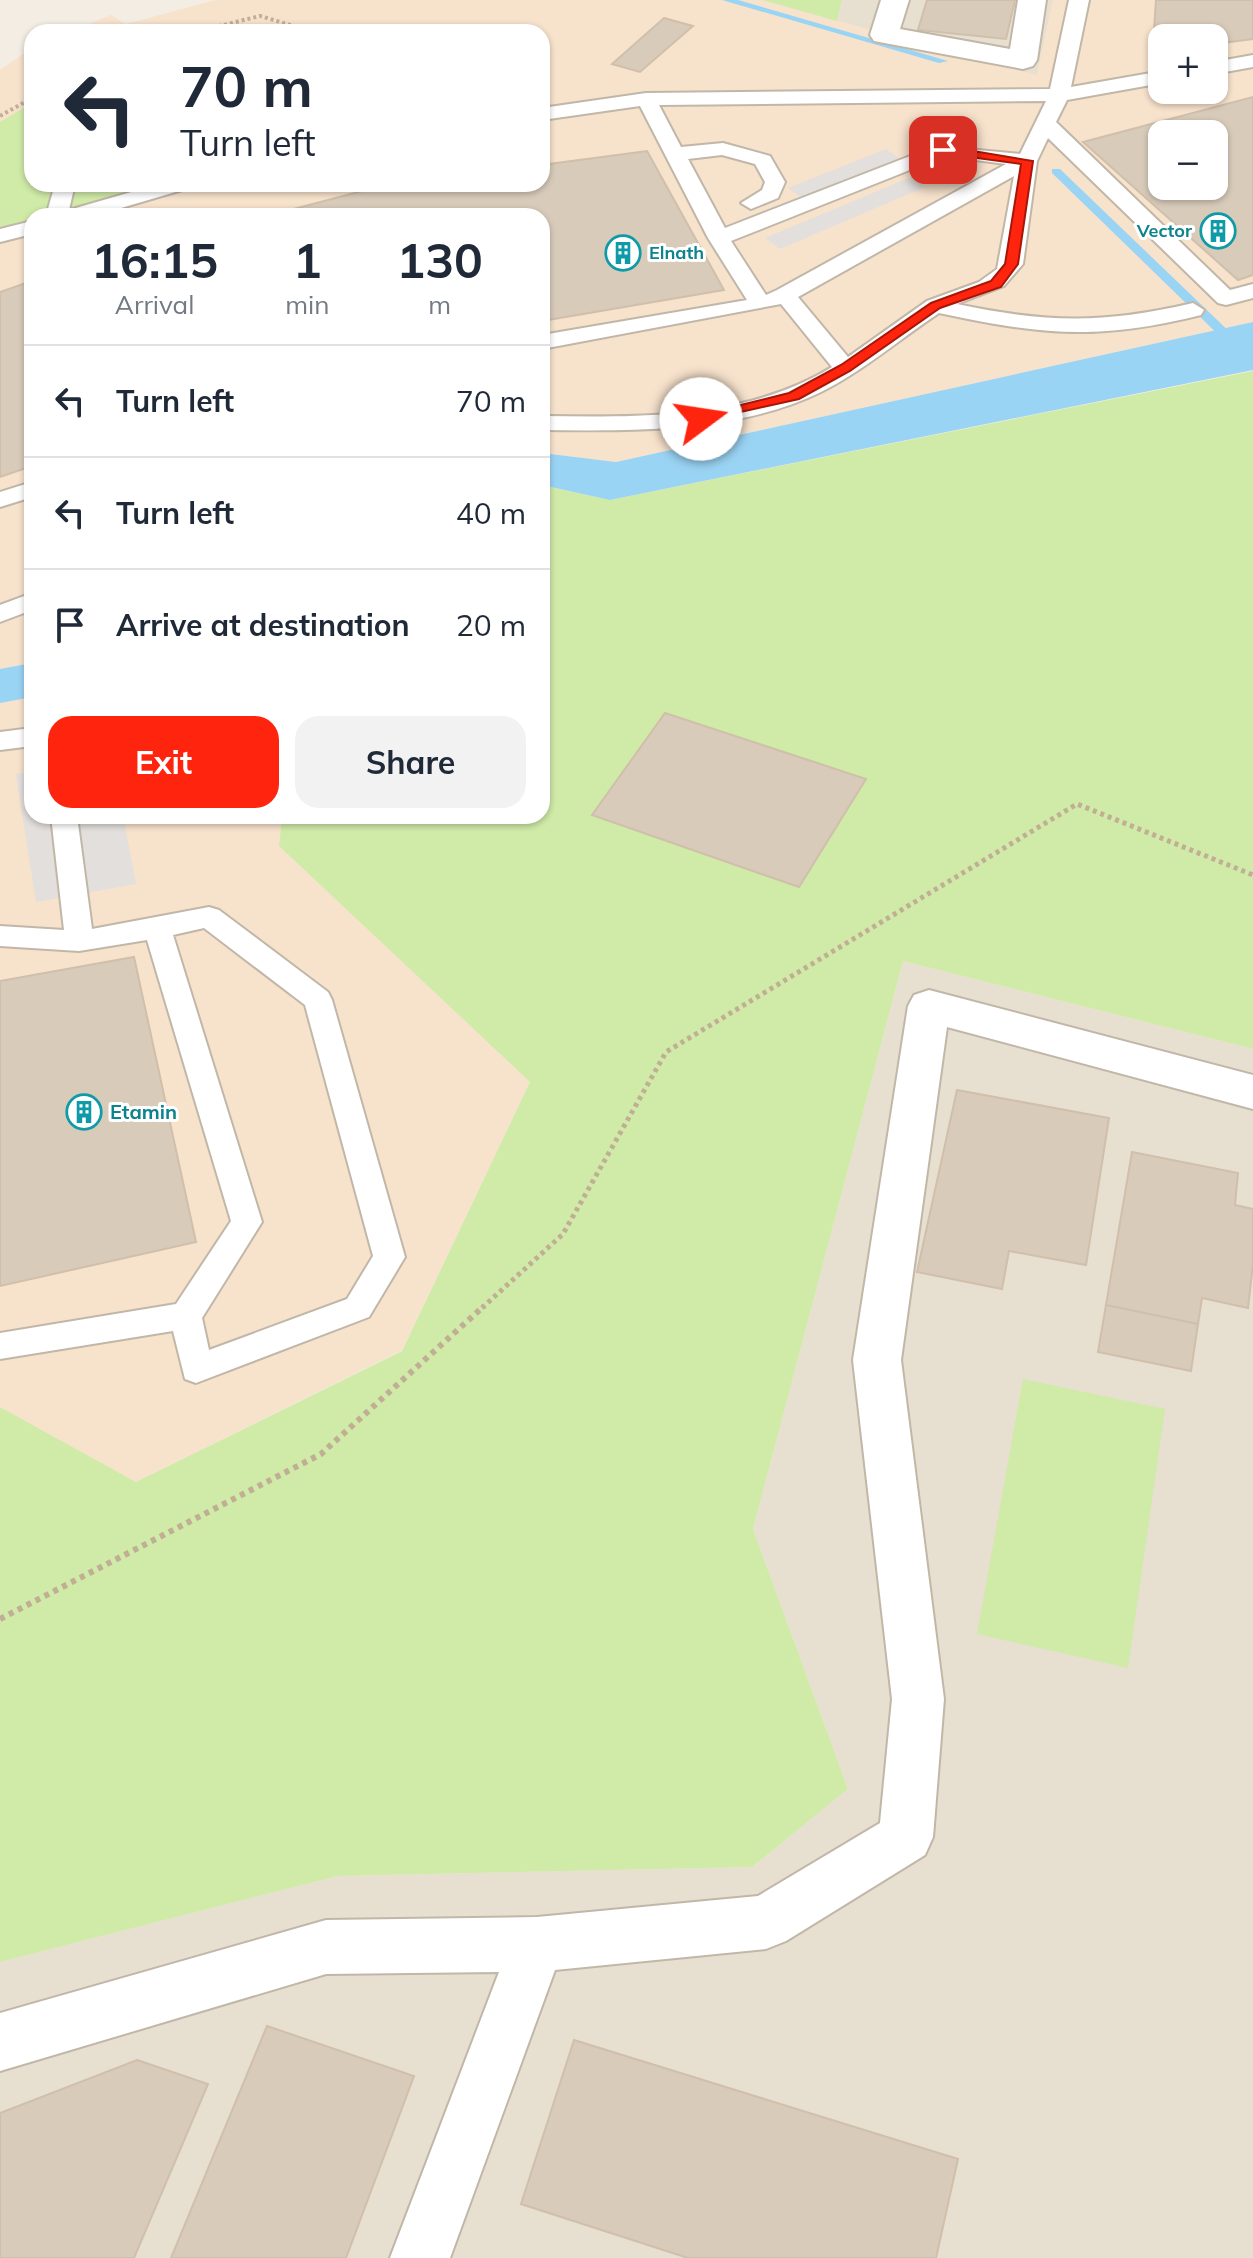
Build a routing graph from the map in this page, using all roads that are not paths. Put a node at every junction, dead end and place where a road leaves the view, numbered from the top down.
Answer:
1 (895, 0) edge
2 (1032, 0) edge
3 (1079, 0) edge
4 (1253, 61) edge
5 (1228, 65) edge
6 (1148, 79) edge
7 (1059, 95) junction
8 (646, 99) junction
9 (550, 113) edge
10 (1046, 124) junction
11 (674, 154) junction
12 (1027, 161) junction
13 (154, 192) edge
14 (751, 203) dead end
15 (99, 208) edge
16 (24, 229) edge
17 (0, 236) edge
18 (719, 238) junction
19 (1253, 291) edge
20 (785, 295) junction
21 (761, 304) junction
22 (935, 306) junction
23 (1193, 310) dead end
24 (550, 341) edge
25 (845, 368) junction
26 (550, 423) edge
27 (24, 492) edge
28 (0, 500) edge
29 (24, 604) edge
30 (0, 614) edge
31 (24, 738) edge
32 (0, 741) edge
33 (65, 824) edge
34 (157, 928) junction
35 (0, 936) edge
36 (79, 941) junction
37 (1253, 1092) edge
38 (186, 1316) junction
39 (0, 1346) edge
40 (537, 1944) junction
41 (0, 2042) edge
42 (420, 2258) edge

1 - 2 street
3 - 7 lane
4 - 5 lane
6 - 7 lane
7 - 8 lane
7 - 10 lane
8 - 9 lane
8 - 11 lane
10 - 12 lane
10 - 19 lane
11 - 14 lane
11 - 18 lane
12 - 18 lane
12 - 20 lane
12 - 22 lane
13 - 15 lane
16 - 17 lane
18 - 21 lane
20 - 21 lane
20 - 25 lane
21 - 24 lane
22 - 23 lane
22 - 25 lane
25 - 26 lane
27 - 28 lane
29 - 30 lane
31 - 32 lane
33 - 36 lane
34 - 36 lane
34 - 38 lane
34 - 38 lane
35 - 36 lane
37 - 40 street
38 - 39 lane
40 - 41 street
40 - 42 street

